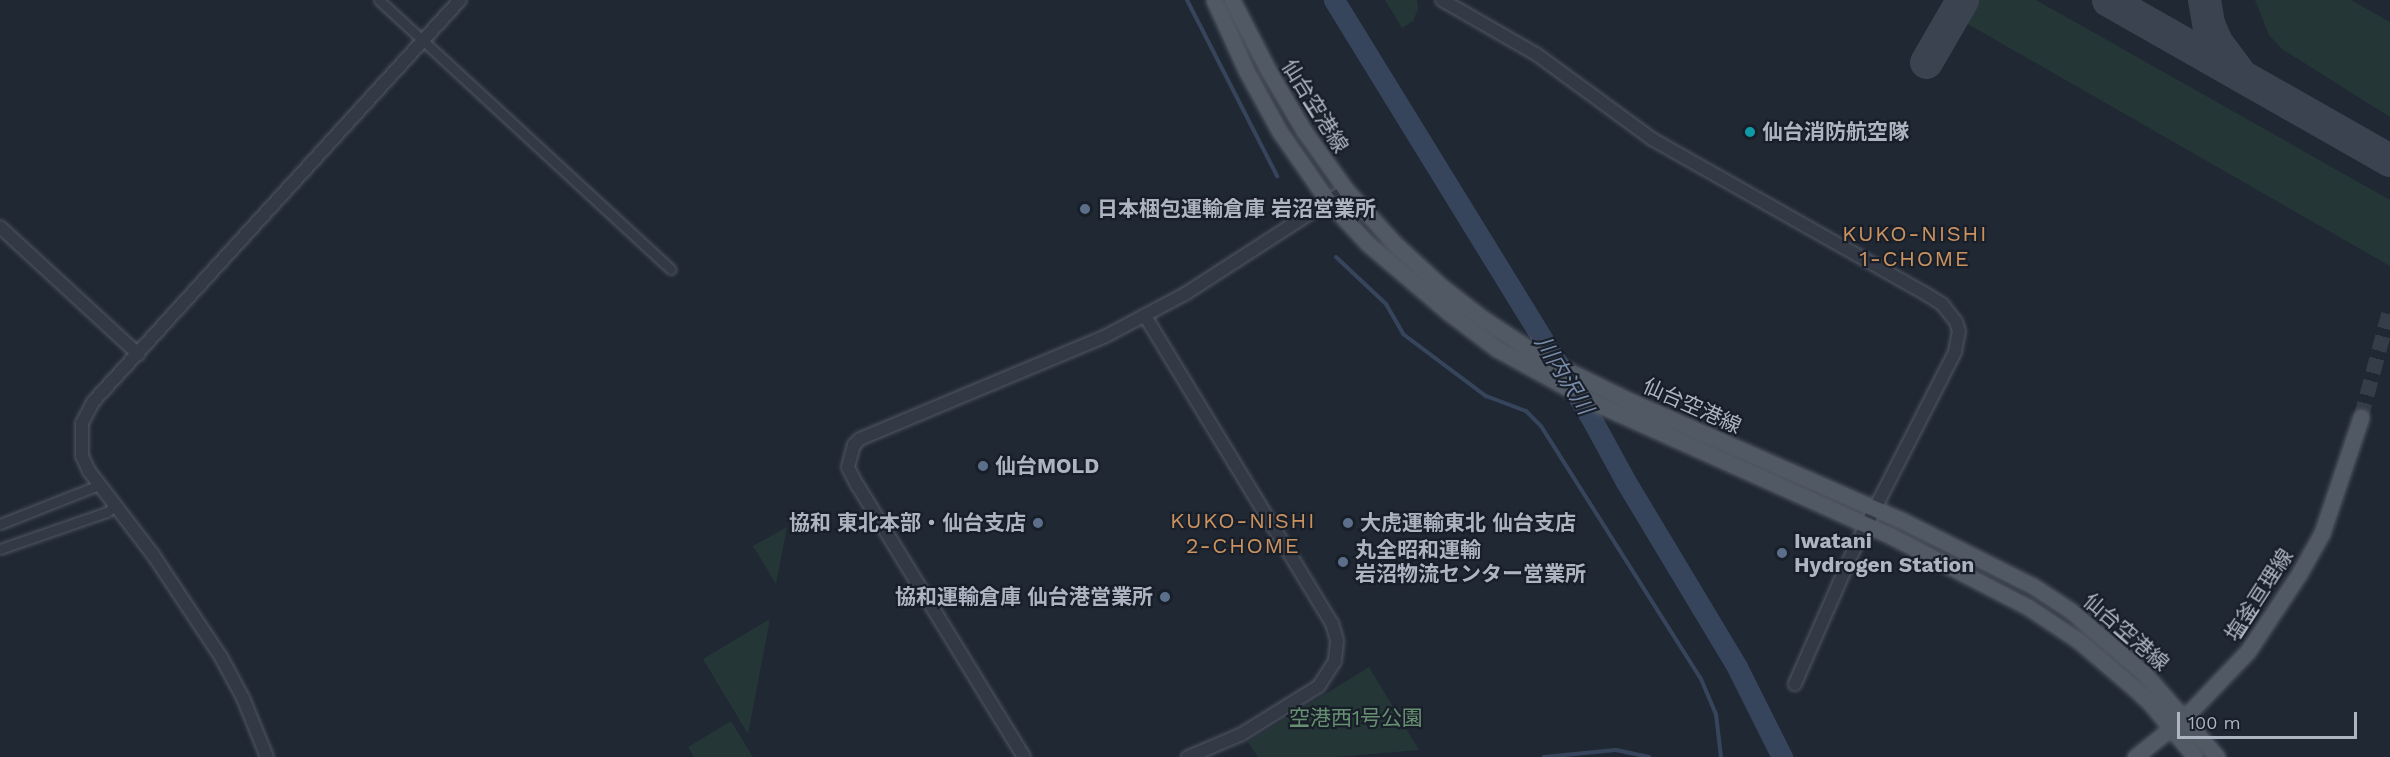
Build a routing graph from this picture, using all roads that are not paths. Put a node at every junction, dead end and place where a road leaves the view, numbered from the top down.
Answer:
1 (380, 0) edge
2 (460, 0) edge
3 (1214, 0) edge
4 (1232, 0) edge
5 (1442, 0) edge
6 (423, 41) junction
7 (1346, 190) junction
8 (1328, 201) junction
9 (0, 226) edge
10 (671, 268) dead end
11 (1144, 316) junction
12 (138, 354) junction
13 (2361, 417) tunnel mouth
14 (99, 485) junction
15 (115, 506) junction
16 (1874, 509) junction
17 (0, 524) edge
18 (1866, 525) junction
19 (0, 549) edge
20 (1795, 684) dead end
21 (2185, 717) junction
22 (2173, 728) junction
23 (267, 757) edge
24 (1024, 757) edge
25 (1188, 757) edge
26 (2135, 757) edge
27 (2195, 757) edge
28 (2217, 757) edge

1 - 6 street
2 - 6 street
3 - 8 main road, 仙台空港線
4 - 7 main road, 仙台空港線
5 - 16 street
6 - 10 street
6 - 12 street
7 - 8 street
7 - 16 main road, 仙台空港線
8 - 11 street
8 - 18 main road, 仙台空港線
9 - 12 street
11 - 24 street
11 - 25 street
12 - 14 street
13 - 21 main road, 塩釜亘理線
14 - 15 street
14 - 17 street
15 - 19 street
15 - 23 street
16 - 18 street
16 - 21 main road, 仙台空港線
18 - 20 street
18 - 22 main road, 仙台空港線
21 - 22 main road, 塩釜亘理線
21 - 28 main road, 仙台空港線
22 - 26 main road, 塩釜亘理線
22 - 27 main road, 仙台空港線

